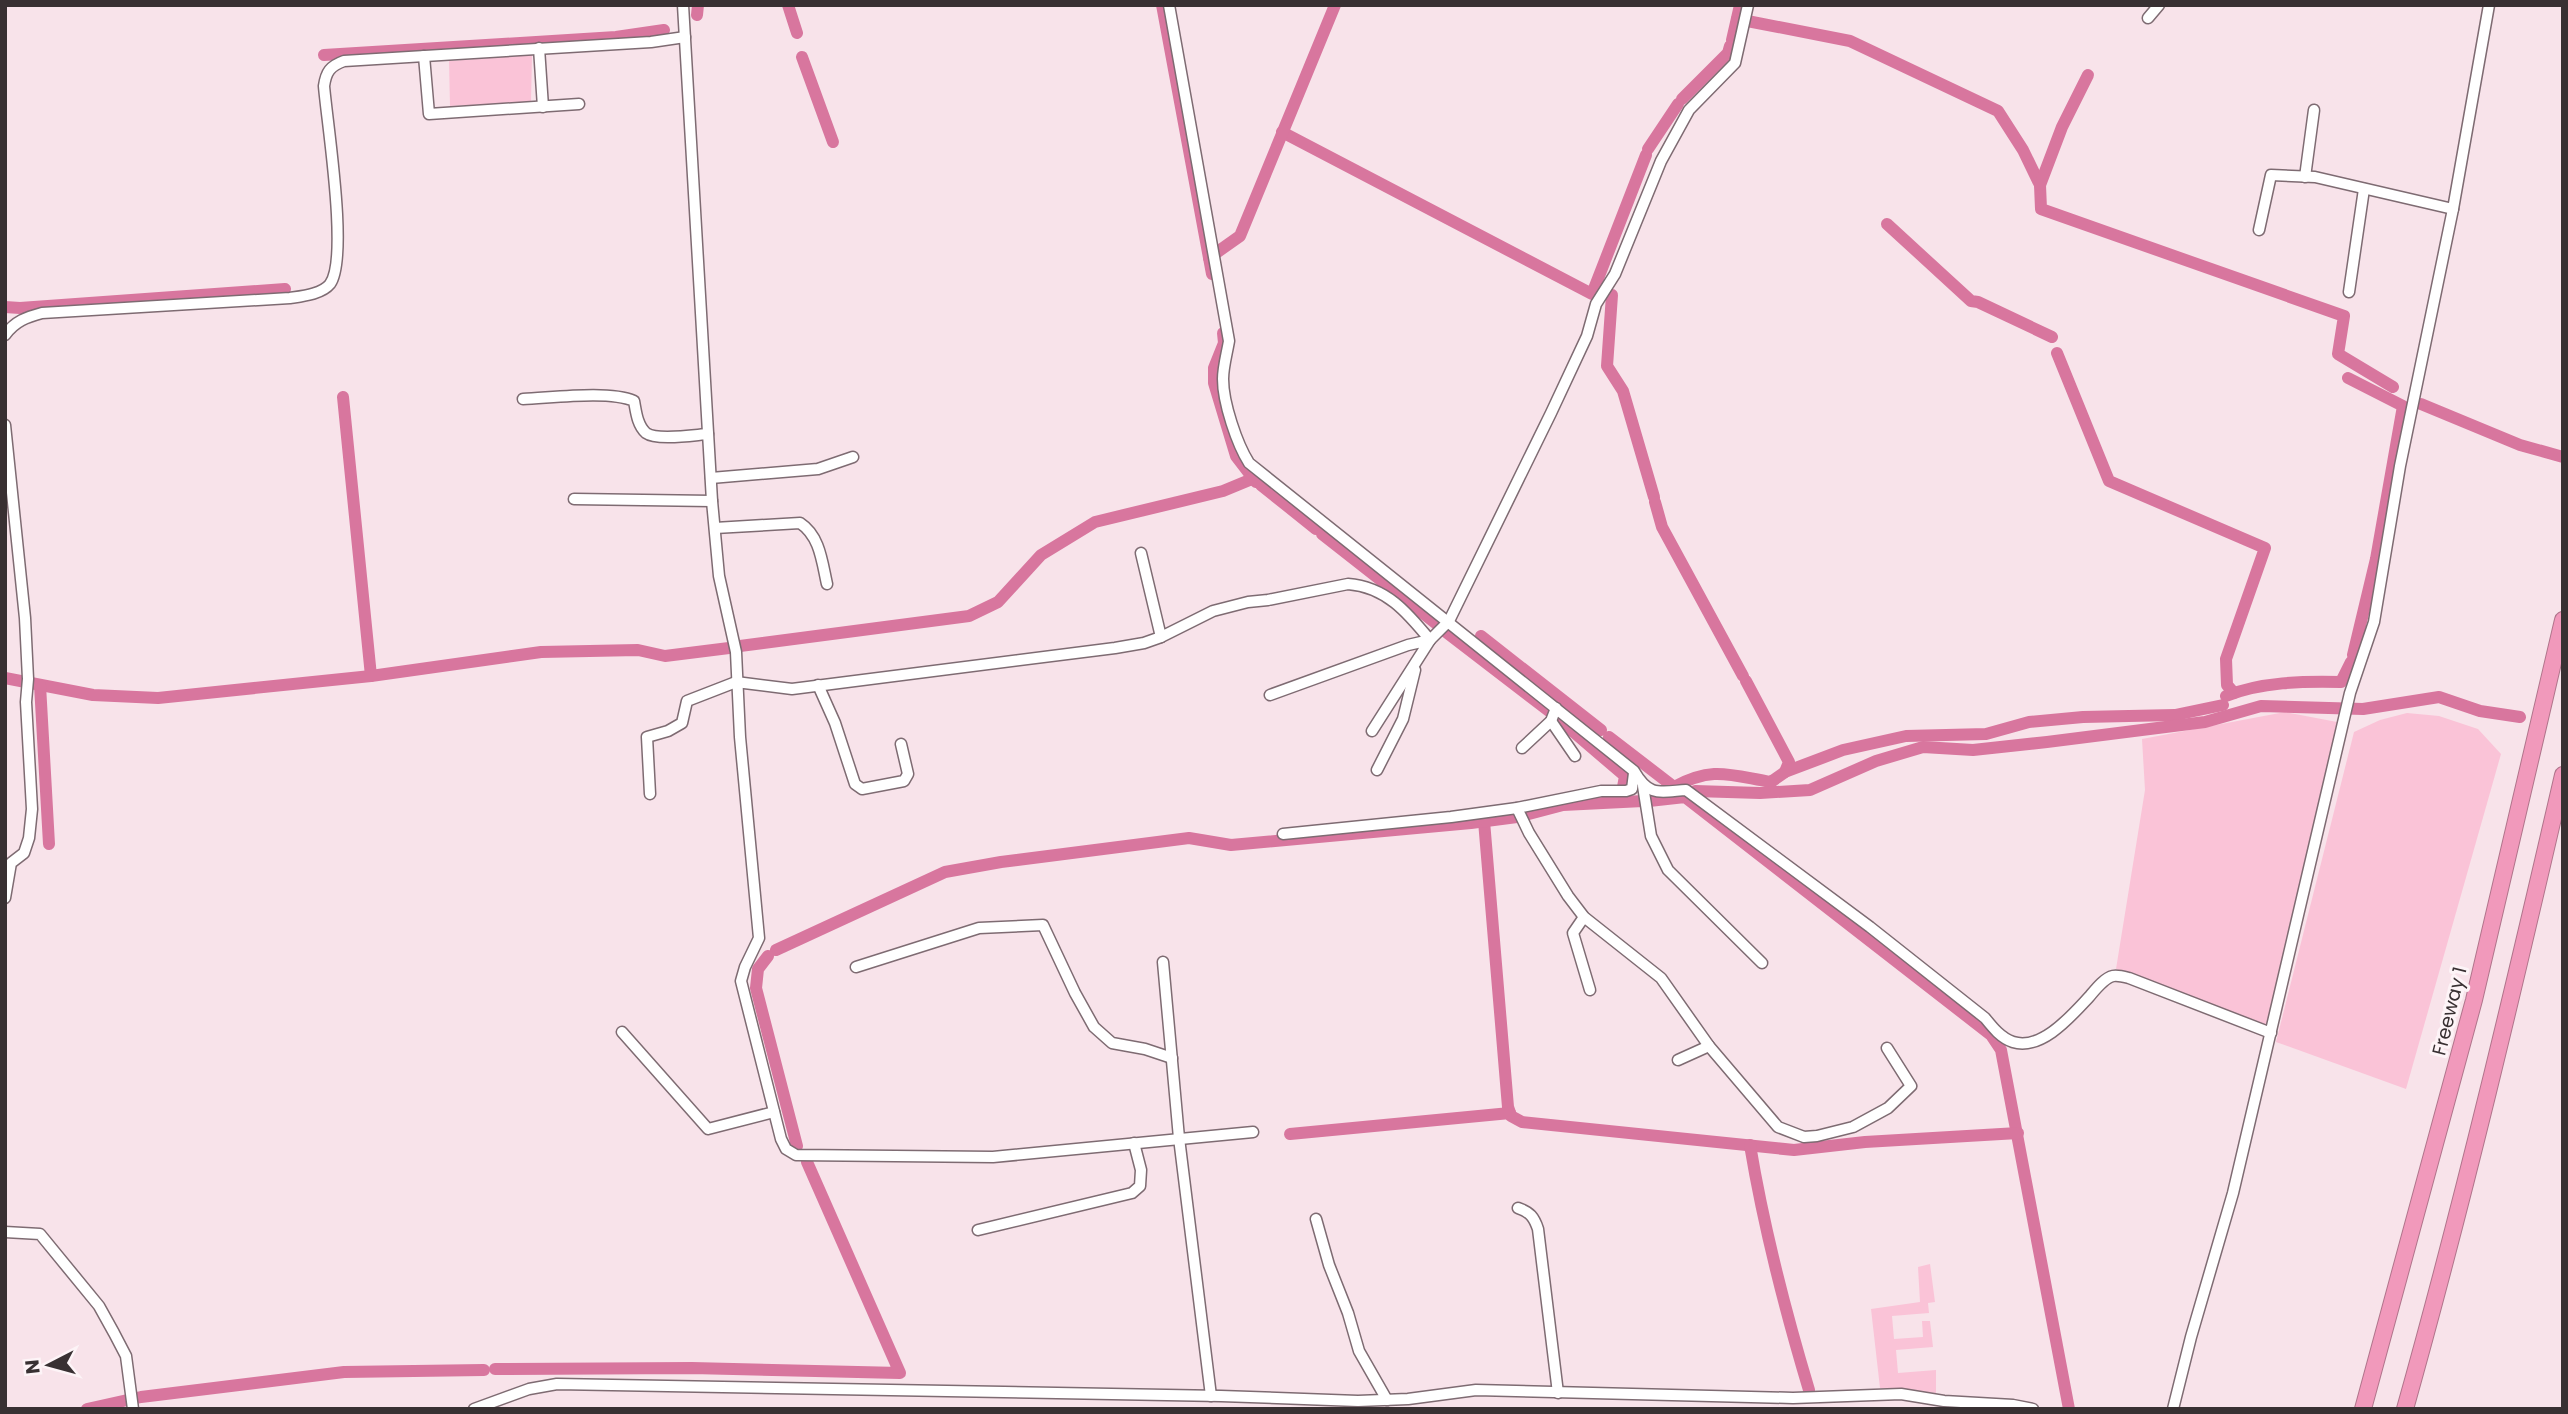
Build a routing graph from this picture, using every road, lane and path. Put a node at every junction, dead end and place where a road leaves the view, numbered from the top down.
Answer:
1 (683, 5) edge
2 (1169, 5) edge
3 (1748, 5) edge
4 (2159, 5) edge
5 (2489, 5) edge
6 (2148, 18) dead end
7 (685, 37) junction
8 (539, 48) junction
9 (424, 55) junction
10 (579, 104) dead end
11 (542, 107) junction
12 (2314, 110) dead end
13 (2305, 177) junction
14 (2364, 189) junction
15 (2453, 209) junction
16 (2259, 230) dead end
17 (2349, 292) dead end
18 (7, 327) edge
19 (523, 399) dead end
20 (5, 425) edge
21 (708, 434) junction
22 (853, 457) dead end
23 (711, 478) junction
24 (574, 499) dead end
25 (712, 501) junction
26 (715, 528) junction
27 (1141, 553) dead end
28 (827, 584) dead end
29 (2563, 620) edge
30 (1449, 621) junction
31 (1161, 637) junction
32 (1430, 640) junction
33 (1417, 661) junction
34 (736, 682) junction
35 (818, 685) junction
36 (1270, 695) dead end
37 (1556, 708) junction
38 (1551, 720) junction
39 (1372, 730) dead end
40 (901, 744) dead end
41 (1522, 748) dead end
42 (1575, 756) dead end
43 (1377, 770) dead end
44 (1634, 771) junction
45 (2563, 775) edge
46 (1643, 786) junction
47 (650, 794) dead end
48 (1517, 808) junction
49 (1283, 834) dead end
50 (5, 898) edge
51 (1584, 916) junction
52 (1163, 962) dead end
53 (1762, 963) dead end
54 (856, 967) dead end
55 (1590, 990) dead end
56 (622, 1032) dead end
57 (2271, 1033) junction
58 (1709, 1045) junction
59 (1888, 1048) dead end
60 (1172, 1058) junction
61 (1678, 1060) dead end
62 (774, 1112) junction
63 (1253, 1132) dead end
64 (1179, 1138) junction
65 (1134, 1143) junction
66 (1518, 1208) dead end
67 (1316, 1219) dead end
68 (978, 1230) dead end
69 (5, 1232) edge
70 (1558, 1393) junction
71 (1216, 1396) junction
72 (1387, 1400) junction
73 (133, 1409) edge
74 (474, 1409) edge
75 (1219, 1409) edge
76 (2033, 1409) edge
77 (2173, 1409) edge
78 (2363, 1409) edge
79 (2405, 1409) edge

1 - 7 street
2 - 30 street
3 - 30 street
4 - 6 street
5 - 15 street
7 - 8 street
7 - 21 street
8 - 9 street
8 - 11 street
9 - 11 street
9 - 18 street
10 - 11 street
12 - 13 street
13 - 14 street
13 - 16 street
14 - 15 street
14 - 17 street
15 - 57 street
19 - 21 street
20 - 50 street
21 - 23 street
22 - 23 street
23 - 25 street
24 - 25 street
25 - 26 street
26 - 28 street
26 - 34 street
27 - 31 street
29 - 78 highway, Freeway 1
30 - 32 street
30 - 37 street
31 - 32 street
31 - 35 street
32 - 33 street
32 - 36 street
33 - 39 street
33 - 43 street
34 - 35 street
34 - 47 street
34 - 62 street
35 - 40 street
37 - 38 street
37 - 44 street
38 - 41 street
38 - 42 street
44 - 46 street
44 - 48 street
45 - 79 highway
46 - 53 street
46 - 57 street
48 - 49 street
48 - 51 street
51 - 55 street
51 - 58 street
52 - 60 street
54 - 60 street
56 - 62 street
57 - 77 street
58 - 59 street
58 - 61 street
60 - 64 street
62 - 65 street
63 - 64 street
64 - 65 street
64 - 71 street
65 - 68 street
66 - 70 street
67 - 72 street
69 - 73 street
70 - 72 street
70 - 76 street
71 - 72 street
71 - 74 street
71 - 75 street

